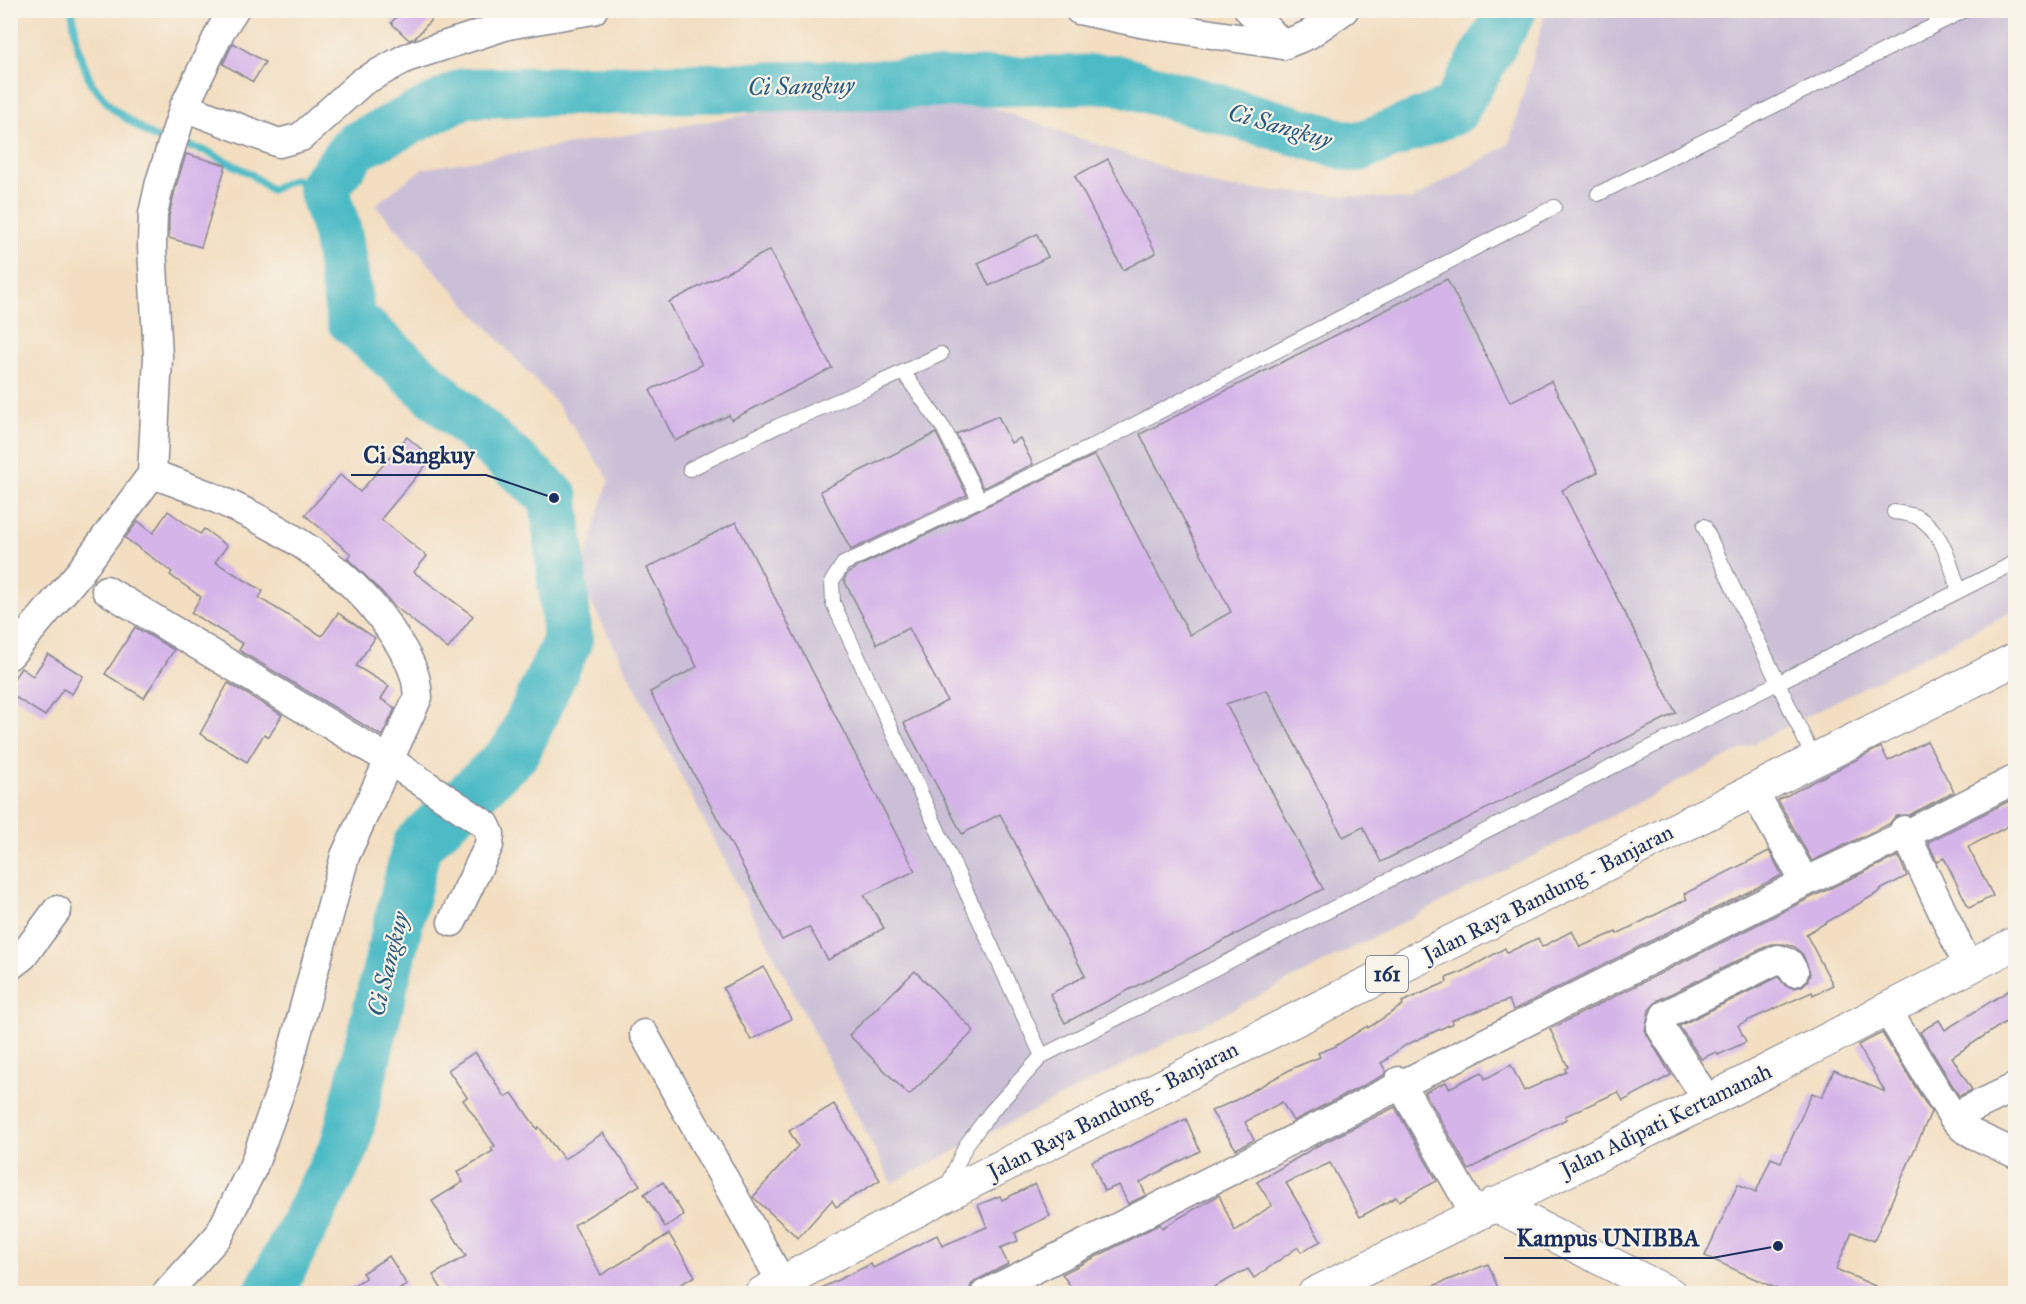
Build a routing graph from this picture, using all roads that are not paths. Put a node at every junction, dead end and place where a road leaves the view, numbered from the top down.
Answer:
1 (234, 10) edge
2 (594, 10) edge
3 (1079, 10) edge
4 (1249, 10) edge
5 (1344, 10) edge
6 (1965, 10) edge
7 (1139, 17) edge
8 (1283, 45) junction
9 (178, 128) junction
10 (1598, 194) dead end
11 (1554, 207) dead end
12 (941, 354) dead end
13 (903, 372) junction
14 (690, 469) dead end
15 (152, 474) junction
16 (980, 501) junction
17 (1894, 512) dead end
18 (1704, 526) dead end
19 (2016, 562) edge
20 (106, 590) dead end
21 (1959, 591) junction
22 (10, 655) edge
23 (2016, 659) edge
24 (1778, 684) junction
25 (1814, 759) junction
26 (388, 760) junction
27 (2016, 779) edge
28 (1753, 790) junction
29 (1907, 834) junction
30 (1805, 882) junction
31 (57, 910) dead end
32 (452, 922) dead end
33 (2016, 943) edge
34 (10, 966) edge
35 (1968, 966) junction
36 (1794, 972) dead end
37 (1887, 1010) junction
38 (644, 1034) dead end
39 (1042, 1056) junction
40 (1401, 1085) junction
41 (2016, 1087) edge
42 (1708, 1101) junction
43 (1953, 1117) junction
44 (2016, 1154) edge
45 (943, 1196) junction
46 (1484, 1209) junction
47 (772, 1288) edge
48 (166, 1293) edge
49 (985, 1293) edge
50 (1314, 1293) edge
51 (1670, 1293) edge

1 - 9 street
2 - 9 street
3 - 7 street
4 - 8 street
5 - 8 street
6 - 10 lane
7 - 8 street
9 - 15 street
11 - 16 lane
12 - 13 lane
13 - 14 lane
13 - 16 lane
15 - 22 street
15 - 26 street
16 - 39 lane
17 - 21 lane
18 - 24 lane
19 - 21 lane
20 - 26 street
21 - 24 lane
23 - 25 main road, Jalan Raya Bandung - Banjaran / 161
24 - 25 lane
24 - 39 lane
25 - 28 main road, Jalan Raya Bandung - Banjaran / 161
26 - 32 street
26 - 48 street
27 - 29 street
28 - 30 street
28 - 45 main road, Jalan Raya Bandung - Banjaran / 161
29 - 30 street
29 - 35 street
30 - 40 street
31 - 34 street
33 - 35 main road, Jalan Adipati Kertamanah
35 - 37 main road, Jalan Adipati Kertamanah
36 - 42 street
37 - 42 main road, Jalan Adipati Kertamanah
37 - 43 street
38 - 47 street
39 - 45 lane
40 - 46 street
40 - 49 street
41 - 43 street
42 - 46 main road, Jalan Adipati Kertamanah
43 - 44 street
45 - 47 main road, Jalan Raya Bandung - Banjaran / 161
46 - 50 main road, Jalan Adipati Kertamanah
46 - 51 main road

